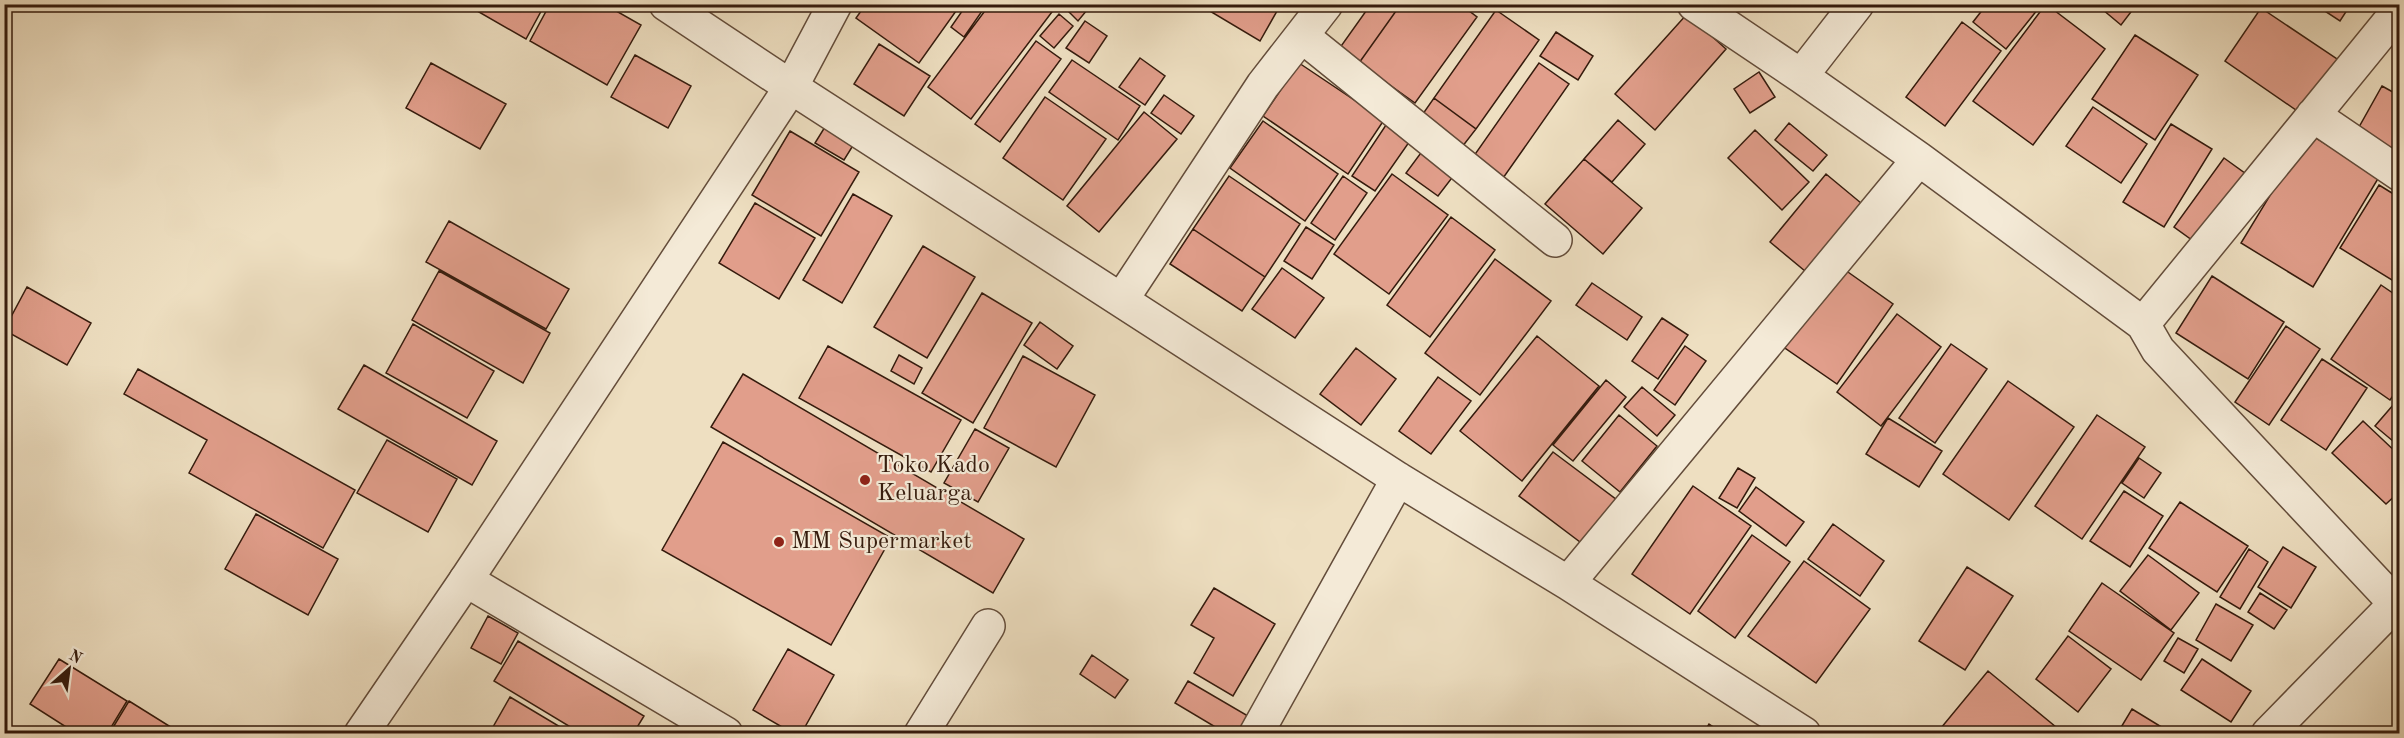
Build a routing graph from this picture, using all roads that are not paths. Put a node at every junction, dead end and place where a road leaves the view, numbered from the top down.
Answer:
1 (666, 4) edge
2 (834, 4) edge
3 (1326, 4) edge
4 (1694, 4) edge
5 (1857, 4) edge
6 (2400, 9) edge
7 (1302, 36) junction
8 (1801, 76) junction
9 (792, 87) junction
10 (2313, 116) junction
11 (1918, 159) junction
12 (2400, 174) edge
13 (1555, 240) dead end
14 (1122, 299) junction
15 (2143, 324) junction
16 (1398, 479) junction
17 (466, 580) junction
18 (1568, 584) junction
19 (2397, 601) edge
20 (988, 626) dead end
21 (360, 734) edge
22 (726, 734) edge
23 (921, 734) edge
24 (1256, 734) edge
25 (1804, 734) edge
26 (2268, 734) edge

1 - 9 street
2 - 9 street
3 - 7 street
4 - 8 street
5 - 8 street
6 - 10 street
7 - 13 street
7 - 14 street
8 - 11 street
9 - 14 street
9 - 17 street
10 - 12 street
10 - 15 street
11 - 15 street
11 - 18 street
14 - 16 street
15 - 19 street
16 - 18 street
16 - 24 street
17 - 21 street
17 - 22 street
18 - 25 street
19 - 26 street
20 - 23 street

